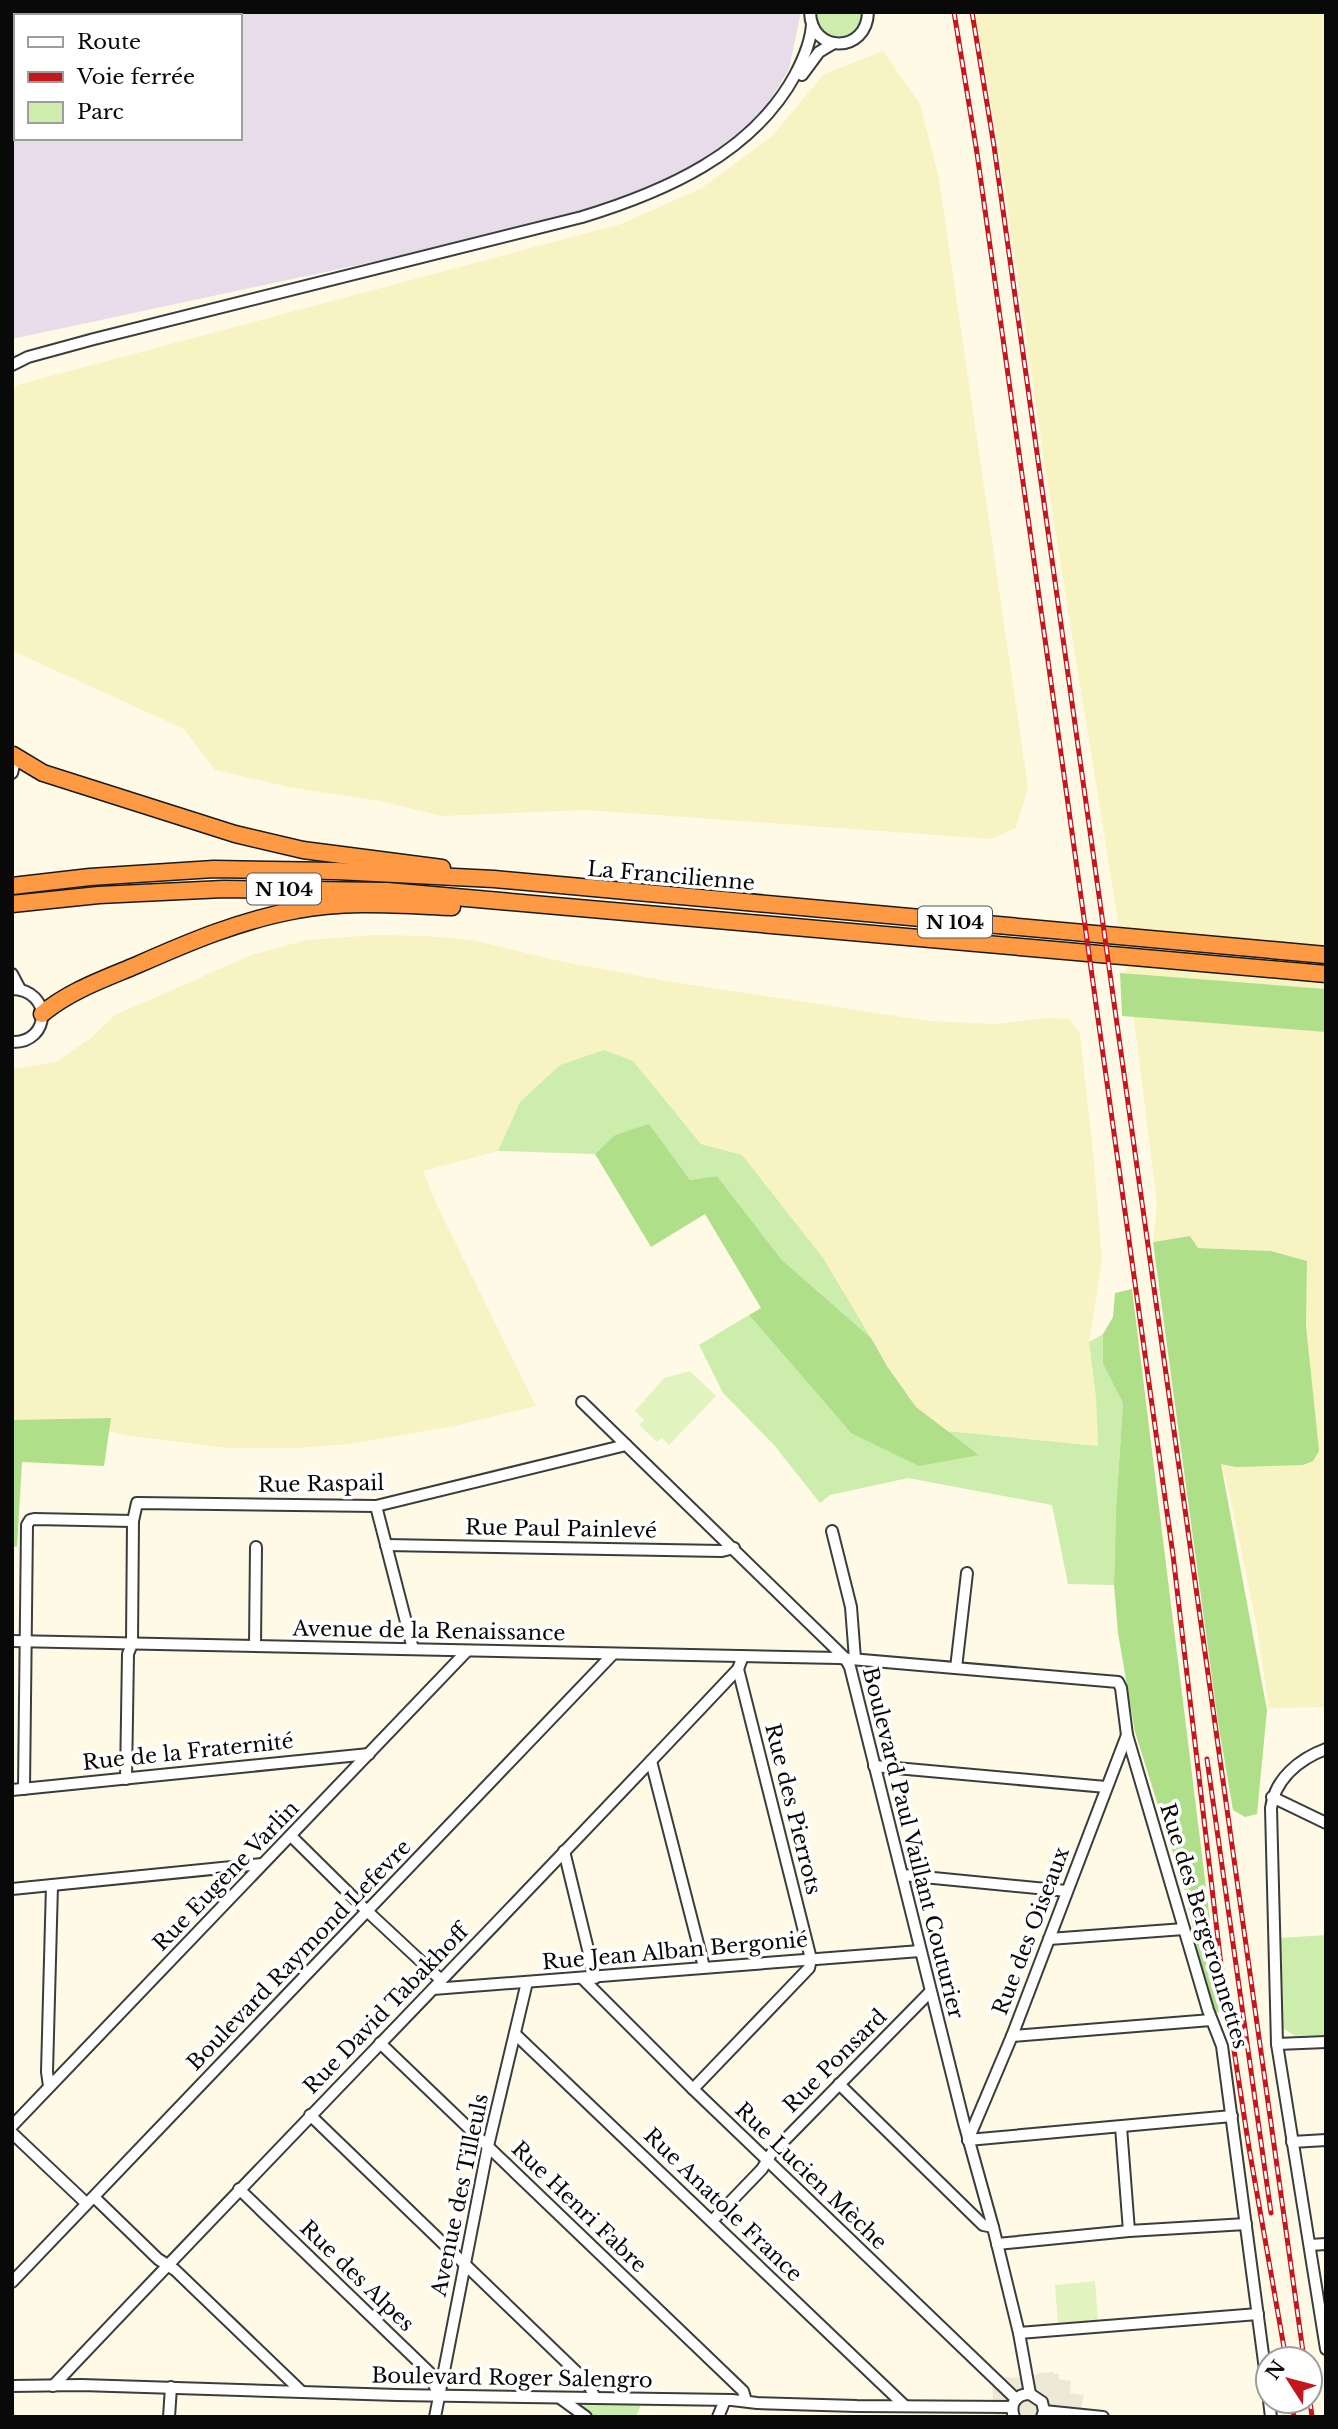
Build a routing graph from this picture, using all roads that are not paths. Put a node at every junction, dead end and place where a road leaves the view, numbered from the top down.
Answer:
1 (868, 12) edge
2 (810, 16) edge
3 (834, 43) junction
4 (784, 95) junction
5 (12, 358) edge
6 (29, 358) junction
7 (12, 365) edge
8 (13, 754) edge
9 (12, 773) edge
10 (494, 879) junction
11 (12, 886) edge
12 (12, 904) edge
13 (555, 908) junction
14 (1326, 956) edge
15 (12, 974) edge
16 (1326, 974) edge
17 (16, 989) edge
18 (42, 1014) junction
19 (12, 1042) edge
20 (582, 1402) dead end
21 (626, 1445) junction
22 (376, 1506) junction
23 (133, 1521) junction
24 (832, 1531) dead end
25 (386, 1545) junction
26 (256, 1547) dead end
27 (734, 1548) junction
28 (967, 1573) dead end
29 (12, 1641) edge
30 (25, 1642) junction
31 (132, 1644) junction
32 (255, 1645) junction
33 (413, 1649) junction
34 (466, 1652) junction
35 (613, 1654) junction
36 (743, 1656) junction
37 (850, 1658) junction
38 (956, 1668) junction
39 (738, 1669) junction
40 (1118, 1682) joint
41 (1127, 1735) junction
42 (1326, 1749) edge
43 (369, 1754) junction
44 (651, 1761) junction
45 (874, 1766) junction
46 (126, 1779) junction
47 (1106, 1787) junction
48 (18, 1789) edge
49 (1272, 1797) junction
50 (1326, 1823) edge
51 (291, 1836) junction
52 (564, 1851) junction
53 (262, 1864) junction
54 (903, 1875) junction
55 (52, 1885) junction
56 (12, 1889) edge
57 (1067, 1891) junction
58 (367, 1910) junction
59 (1185, 1929) junction
60 (1049, 1939) junction
61 (920, 1951) junction
62 (811, 1959) junction
63 (704, 1967) junction
64 (582, 1978) junction
65 (595, 1978) junction
66 (442, 1980) junction
67 (527, 1982) junction
68 (433, 1989) junction
69 (930, 1992) junction
70 (1212, 2020) junction
71 (515, 2034) junction
72 (1012, 2036) junction
73 (1326, 2042) edge
74 (380, 2043) junction
75 (1277, 2044) junction
76 (839, 2084) junction
77 (49, 2086) junction
78 (693, 2089) junction
79 (310, 2115) junction
80 (1233, 2116) junction
81 (12, 2126) edge
82 (1121, 2127) junction
83 (12, 2133) edge
84 (968, 2140) junction
85 (1326, 2140) edge
86 (1292, 2142) junction
87 (488, 2146) junction
88 (767, 2160) junction
89 (239, 2189) junction
90 (90, 2201) junction
91 (712, 2221) junction
92 (1247, 2224) junction
93 (993, 2227) junction
94 (1129, 2231) junction
95 (997, 2244) junction
96 (1326, 2244) edge
97 (1310, 2245) junction
98 (167, 2264) junction
99 (465, 2265) junction
100 (12, 2282) edge
101 (1258, 2314) junction
102 (1019, 2333) junction
103 (1262, 2345) edge
104 (1326, 2349) edge
105 (12, 2386) edge
106 (53, 2386) junction
107 (171, 2387) junction
108 (302, 2392) junction
109 (1030, 2393) junction
110 (439, 2396) junction
111 (595, 2398) junction
112 (560, 2399) junction
113 (725, 2400) junction
114 (746, 2401) junction
115 (904, 2405) junction
116 (1014, 2407) edge
117 (1043, 2414) edge
118 (169, 2417) edge
119 (435, 2417) edge
120 (586, 2417) edge
121 (718, 2417) edge
122 (1103, 2417) edge

1 - 3 street
2 - 3 street
2 - 4 street
3 - 4 street
4 - 6 street
5 - 6 street
6 - 7 street
8 - 9 street
8 - 10 highway
10 - 11 highway, La Francilienne / N 104
10 - 14 highway, La Francilienne / N 104
12 - 13 highway, La Francilienne / N 104
13 - 16 highway, La Francilienne / N 104
13 - 18 highway
15 - 17 street
17 - 18 street
18 - 19 street
20 - 21 street, Boulevard Paul Vaillant Couturier
21 - 22 street, Rue Raspail
21 - 27 street, Boulevard Paul Vaillant Couturier
22 - 23 street, Rue Raspail
22 - 25 street
23 - 30 street
23 - 31 street
24 - 37 street
25 - 27 street, Rue Paul Painlevé
25 - 33 street
26 - 32 street
27 - 37 street, Boulevard Paul Vaillant Couturier
28 - 38 street
29 - 30 street, Avenue de la Renaissance
30 - 31 street, Avenue de la Renaissance
30 - 48 street
31 - 32 street, Avenue de la Renaissance
31 - 46 street
32 - 33 street, Avenue de la Renaissance
33 - 34 street, Avenue de la Renaissance
34 - 35 street, Avenue de la Renaissance
34 - 43 street, Rue Eugène Varlin
35 - 36 street, Avenue de la Renaissance
35 - 58 street, Boulevard Raymond Lefevre
36 - 37 street, Avenue de la Renaissance
36 - 39 street, Rue David Tabakhoff
37 - 38 street, Avenue de la Renaissance
37 - 45 street, Boulevard Paul Vaillant Couturier
38 - 40 street, Avenue de la Renaissance
39 - 44 street, Rue David Tabakhoff
39 - 62 street, Rue des Pierrots
40 - 41 street, Rue des Bergeronnettes
41 - 47 street, Rue des Oiseaux
41 - 59 street, Rue des Bergeronnettes
42 - 49 street
43 - 46 street, Rue de la Fraternité
43 - 51 street, Rue Eugène Varlin
44 - 52 street, Rue David Tabakhoff
44 - 63 street
45 - 47 street
45 - 54 street, Boulevard Paul Vaillant Couturier
46 - 48 street, Rue de la Fraternité
47 - 57 street, Rue des Oiseaux
49 - 50 street
49 - 75 street
51 - 53 street, Rue Eugène Varlin
51 - 58 street
52 - 65 street
52 - 66 street, Rue David Tabakhoff
53 - 55 street
53 - 77 street, Rue Eugène Varlin
54 - 57 street
54 - 61 street, Boulevard Paul Vaillant Couturier
55 - 56 street
55 - 77 street
57 - 60 street, Rue des Oiseaux
58 - 66 street
58 - 90 street, Boulevard Raymond Lefevre
59 - 60 street
59 - 70 street, Rue des Bergeronnettes
60 - 72 street, Rue des Oiseaux
61 - 62 street, Rue Jean Alban Bergonié
61 - 69 street, Boulevard Paul Vaillant Couturier
62 - 63 street, Rue Jean Alban Bergonié
62 - 78 street
63 - 65 street, Rue Jean Alban Bergonié
64 - 65 street, Rue Jean Alban Bergonié
64 - 67 street, Rue Jean Alban Bergonié
64 - 78 street, Rue Lucien Mèche
66 - 68 street, Rue David Tabakhoff
67 - 68 street, Rue Jean Alban Bergonié
67 - 71 street, Avenue des Tilleuls
68 - 74 street, Rue David Tabakhoff
69 - 76 street, Rue Ponsard
69 - 84 street, Boulevard Paul Vaillant Couturier
70 - 72 street
70 - 80 street, Rue des Bergeronnettes
71 - 87 street, Avenue des Tilleuls
71 - 91 street, Rue Anatole France
72 - 84 street, Rue des Oiseaux
73 - 75 street
74 - 79 street, Rue David Tabakhoff
74 - 87 street, Rue Henri Fabre
75 - 86 street
76 - 88 street, Rue Ponsard
76 - 93 street
77 - 81 street, Rue Eugène Varlin
78 - 88 street, Rue Lucien Mèche
79 - 89 street, Rue David Tabakhoff
79 - 99 street
80 - 82 street
80 - 92 street, Rue des Bergeronnettes
82 - 84 street
82 - 94 street
83 - 90 street
84 - 93 street, Boulevard Paul Vaillant Couturier
85 - 86 street
86 - 97 street
87 - 99 street, Avenue des Tilleuls
87 - 114 street, Rue Henri Fabre
88 - 91 street, Rue Ponsard
88 - 116 street, Rue Lucien Mèche
89 - 98 street, Rue David Tabakhoff
89 - 110 street, Rue des Alpes
90 - 98 street
90 - 100 street, Boulevard Raymond Lefevre
91 - 115 street, Rue Anatole France
92 - 94 street
92 - 101 street, Rue des Bergeronnettes
93 - 95 street, Boulevard Paul Vaillant Couturier
94 - 95 street
95 - 102 street, Boulevard Paul Vaillant Couturier
96 - 97 street
97 - 104 street
98 - 106 street, Rue David Tabakhoff
98 - 108 street
99 - 110 street, Avenue des Tilleuls
99 - 111 street
101 - 102 street
101 - 103 street, Rue des Bergeronnettes
102 - 109 street, Boulevard Paul Vaillant Couturier
105 - 106 street, Boulevard Roger Salengro
106 - 107 street, Boulevard Roger Salengro
107 - 108 street, Boulevard Roger Salengro
107 - 118 street
108 - 110 street, Boulevard Roger Salengro
109 - 116 street
109 - 117 street
110 - 112 street, Boulevard Roger Salengro
110 - 119 street, Avenue des Tilleuls
111 - 112 street, Boulevard Roger Salengro
111 - 113 street, Boulevard Roger Salengro
112 - 120 street
113 - 114 street, Boulevard Roger Salengro
113 - 121 street
114 - 115 street, Boulevard Roger Salengro
115 - 116 street, Boulevard Roger Salengro
117 - 122 street

